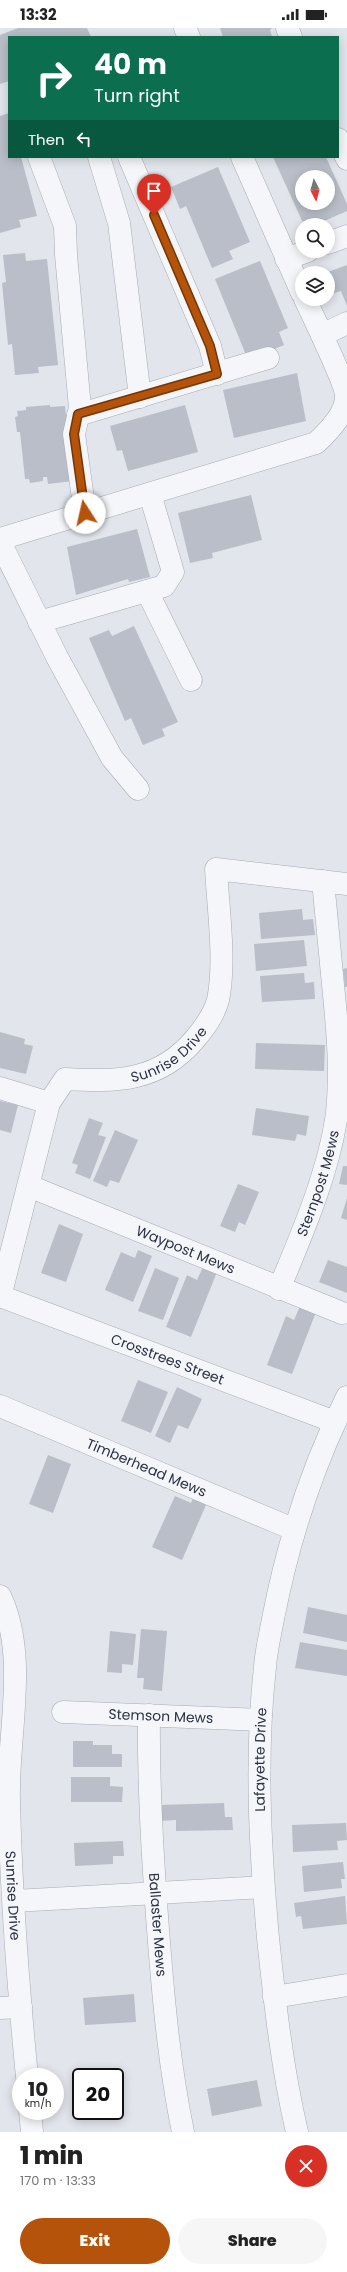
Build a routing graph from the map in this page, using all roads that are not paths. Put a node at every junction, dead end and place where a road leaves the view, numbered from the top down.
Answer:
1 (339, 141) edge
2 (39, 158) edge
3 (99, 158) edge
4 (130, 158) edge
5 (242, 158) edge
6 (347, 159) edge
7 (347, 236) edge
8 (335, 240) edge
9 (295, 256) edge
10 (286, 259) junction
11 (295, 278) edge
12 (308, 306) edge
13 (347, 324) edge
14 (322, 335) junction
15 (268, 358) dead end
16 (217, 374) junction
17 (140, 397) junction
18 (78, 414) junction
19 (150, 494) junction
20 (85, 513) junction
21 (0, 541) edge
22 (146, 591) junction
23 (39, 622) junction
24 (191, 680) dead end
25 (138, 789) dead end
26 (323, 881) junction
27 (347, 884) edge
28 (0, 1088) edge
29 (49, 1103) junction
30 (29, 1186) junction
31 (279, 1289) junction
32 (0, 1297) edge
33 (342, 1313) dead end
34 (347, 1398) edge
35 (0, 1406) edge
36 (335, 1422) junction
37 (294, 1529) junction
38 (0, 1596) edge
39 (62, 1712) dead end
40 (149, 1715) junction
41 (260, 1720) junction
42 (4, 1798) edge
43 (263, 1887) junction
44 (155, 1893) junction
45 (14, 1901) junction
46 (347, 1985) edge
47 (274, 1997) junction
48 (21, 2007) junction
49 (0, 2008) edge
50 (26, 2068) edge
51 (31, 2120) edge
52 (32, 2132) edge
53 (183, 2132) edge
54 (297, 2132) edge

1 - 6 street
2 - 18 street
3 - 17 street
4 - 16 street
5 - 10 street
7 - 8 street
9 - 10 street
10 - 11 street
12 - 14 street
13 - 14 street
14 - 19 street
15 - 16 street
16 - 17 street
17 - 18 street
18 - 20 street
19 - 20 street
19 - 22 street
20 - 21 street
21 - 23 street
22 - 23 street
22 - 24 street
23 - 25 street
26 - 27 street, Sunrise Drive
26 - 29 street, Sunrise Drive
26 - 31 street, Sternpost Mews
28 - 29 street
29 - 30 street, Sunrise Drive
30 - 31 street, Waypost Mews
30 - 32 street, Sunrise Drive
31 - 33 street, Waypost Mews
32 - 36 street, Crosstrees Street
34 - 36 street, Lafayette Drive
35 - 37 street, Timberhead Mews
36 - 37 street, Lafayette Drive
37 - 41 street, Lafayette Drive
38 - 42 street, Sunrise Drive
39 - 40 street, Stemson Mews
40 - 41 street, Stemson Mews
40 - 44 street, Ballaster Mews
41 - 43 street, Lafayette Drive
42 - 45 street, Sunrise Drive
43 - 44 street
43 - 47 street, Lafayette Drive
44 - 45 street
44 - 53 street, Ballaster Mews
45 - 48 street, Sunrise Drive
46 - 47 street
47 - 54 street, Lafayette Drive
48 - 49 street
48 - 50 street, Sunrise Drive
51 - 52 street

